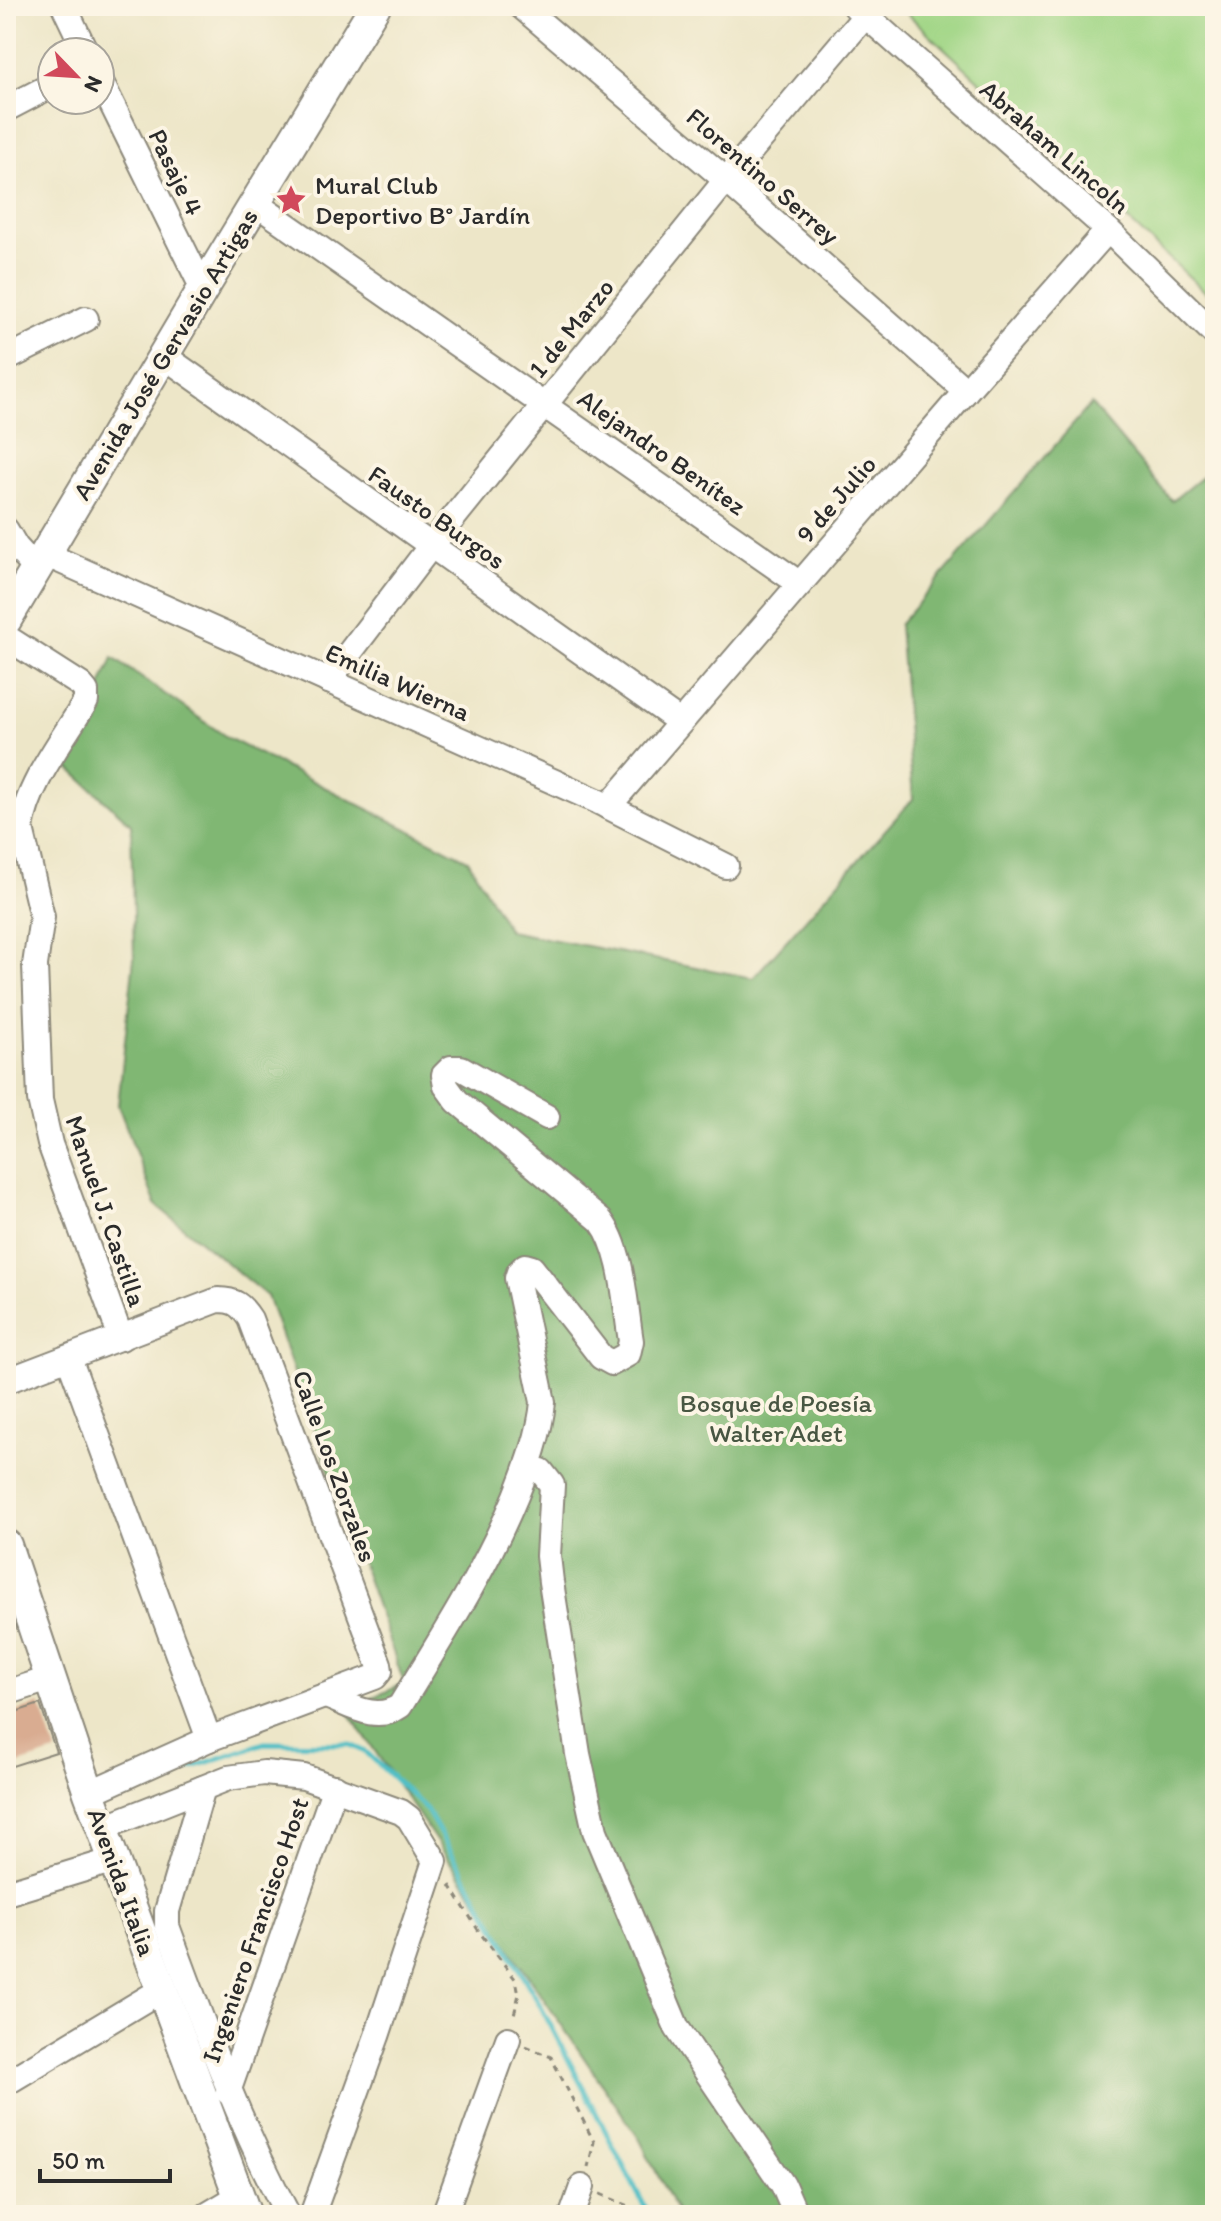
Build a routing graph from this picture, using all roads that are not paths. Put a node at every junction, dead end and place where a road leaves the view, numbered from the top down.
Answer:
1 (64, 6) edge
2 (375, 6) edge
3 (521, 6) edge
4 (860, 11) edge
5 (78, 36) edge
6 (36, 93) edge
7 (6, 109) edge
8 (116, 112) edge
9 (726, 180) junction
10 (255, 203) junction
11 (1108, 230) junction
12 (203, 289) junction
13 (86, 319) dead end
14 (1215, 334) edge
15 (164, 356) junction
16 (6, 359) edge
17 (966, 391) junction
18 (545, 404) junction
19 (6, 530) edge
20 (430, 547) junction
21 (41, 562) junction
22 (800, 584) junction
23 (6, 620) edge
24 (6, 637) edge
25 (328, 681) junction
26 (680, 722) junction
27 (608, 807) junction
28 (726, 866) dead end
29 (547, 1117) dead end
30 (121, 1338) junction
31 (69, 1358) junction
32 (6, 1381) edge
33 (527, 1469) junction
34 (6, 1545) edge
35 (52, 1678) junction
36 (6, 1693) edge
37 (326, 1696) junction
38 (209, 1739) junction
39 (335, 1787) junction
40 (203, 1788) junction
41 (89, 1793) junction
42 (102, 1828) junction
43 (114, 1860) junction
44 (6, 1893) edge
45 (161, 1990) junction
46 (508, 2039) road end
47 (6, 2083) edge
48 (228, 2092) junction
49 (582, 2187) road end
50 (242, 2206) edge
51 (207, 2215) edge
52 (288, 2215) edge
53 (312, 2215) edge
54 (444, 2215) edge
55 (572, 2215) edge
56 (796, 2215) edge

1 - 5 street
2 - 10 main road, Avenida José Gervasio Artigas
3 - 9 street, Florentino Serrey
4 - 9 street, 1 de Marzo
4 - 11 street, Abraham Lincoln
6 - 7 street
8 - 12 street, Pasaje 4
9 - 17 street, Florentino Serrey
9 - 18 street, 1 de Marzo
10 - 12 main road, Avenida José Gervasio Artigas
10 - 18 street, Alejandro Benítez
11 - 14 street, Abraham Lincoln
11 - 17 street, 9 de Julio
12 - 15 main road, Avenida José Gervasio Artigas
13 - 16 street
15 - 20 street, Fausto Burgos
15 - 21 main road, Avenida José Gervasio Artigas
17 - 22 street, 9 de Julio
18 - 20 street, 1 de Marzo
18 - 22 street, Alejandro Benítez
19 - 21 street
20 - 25 street, 1 de Marzo
20 - 26 street, Fausto Burgos
21 - 23 main road, Avenida José Gervasio Artigas
21 - 25 street, Emilia Wierna
22 - 26 street, 9 de Julio
24 - 30 street, Manuel J. Castilla
25 - 27 street, Emilia Wierna
26 - 27 street, 9 de Julio
27 - 28 street, Emilia Wierna
29 - 33 street
30 - 31 street
30 - 37 street, Calle Los Zorzales
31 - 32 street
31 - 38 street
33 - 37 street
33 - 56 street
34 - 35 main road, Avenida Italia
35 - 36 street
35 - 41 main road, Avenida Italia
37 - 38 street
38 - 41 street
39 - 40 street
39 - 48 street, Ingeniero Francisco Host
39 - 53 street
40 - 42 street
40 - 48 street
41 - 42 main road, Avenida Italia
42 - 43 main road, Avenida Italia
43 - 44 street
43 - 45 main road, Avenida Italia
45 - 47 street
45 - 50 main road, Avenida Italia
46 - 54 street
48 - 52 street
49 - 55 street
50 - 51 street

